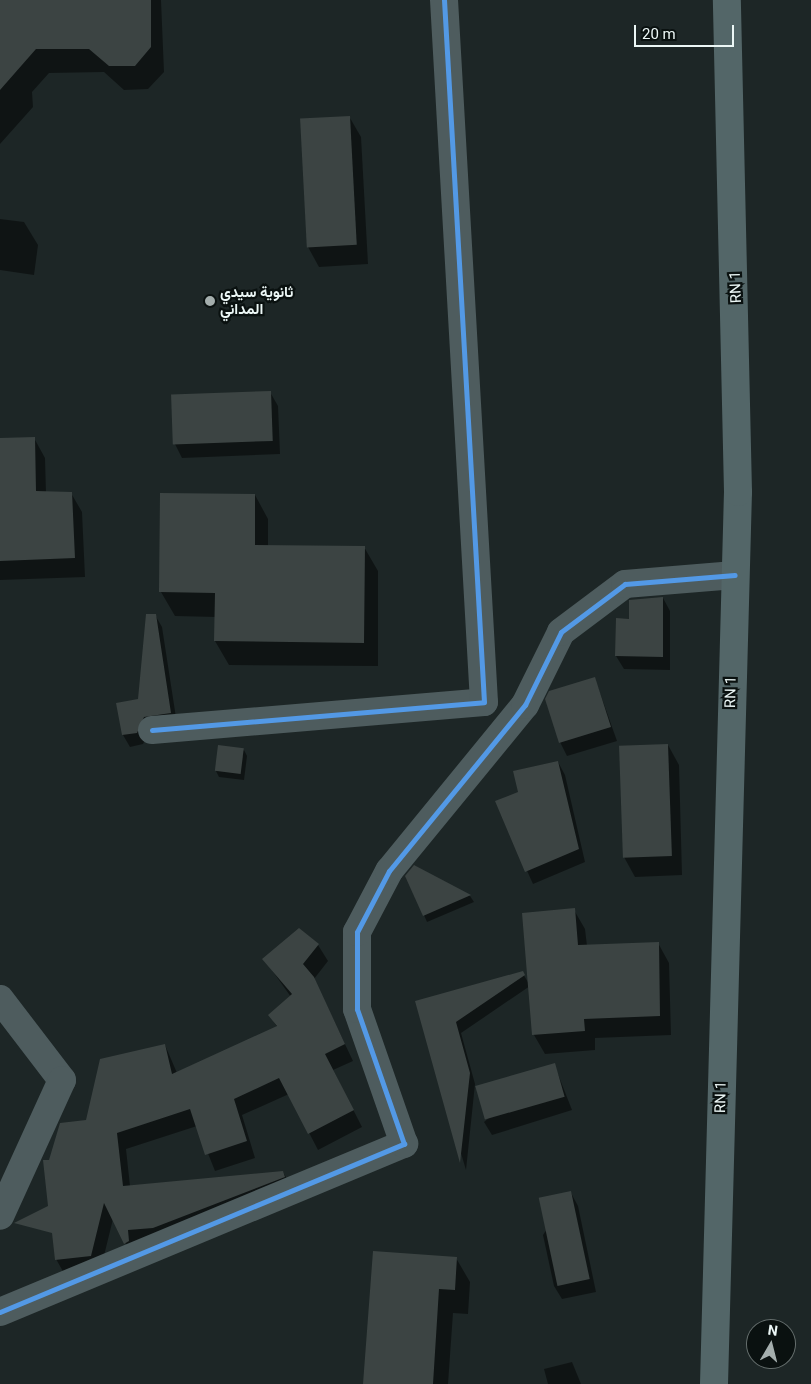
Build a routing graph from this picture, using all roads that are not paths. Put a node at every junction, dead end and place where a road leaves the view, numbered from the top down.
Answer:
1 (444, 0) edge
2 (727, 0) edge
3 (735, 575) junction
4 (152, 730) dead end
5 (0, 999) edge
6 (0, 1216) edge
7 (0, 1312) edge
8 (714, 1384) edge

1 - 4 street
2 - 3 main road, RN 1
3 - 7 street
3 - 8 main road, RN 1
5 - 6 street

